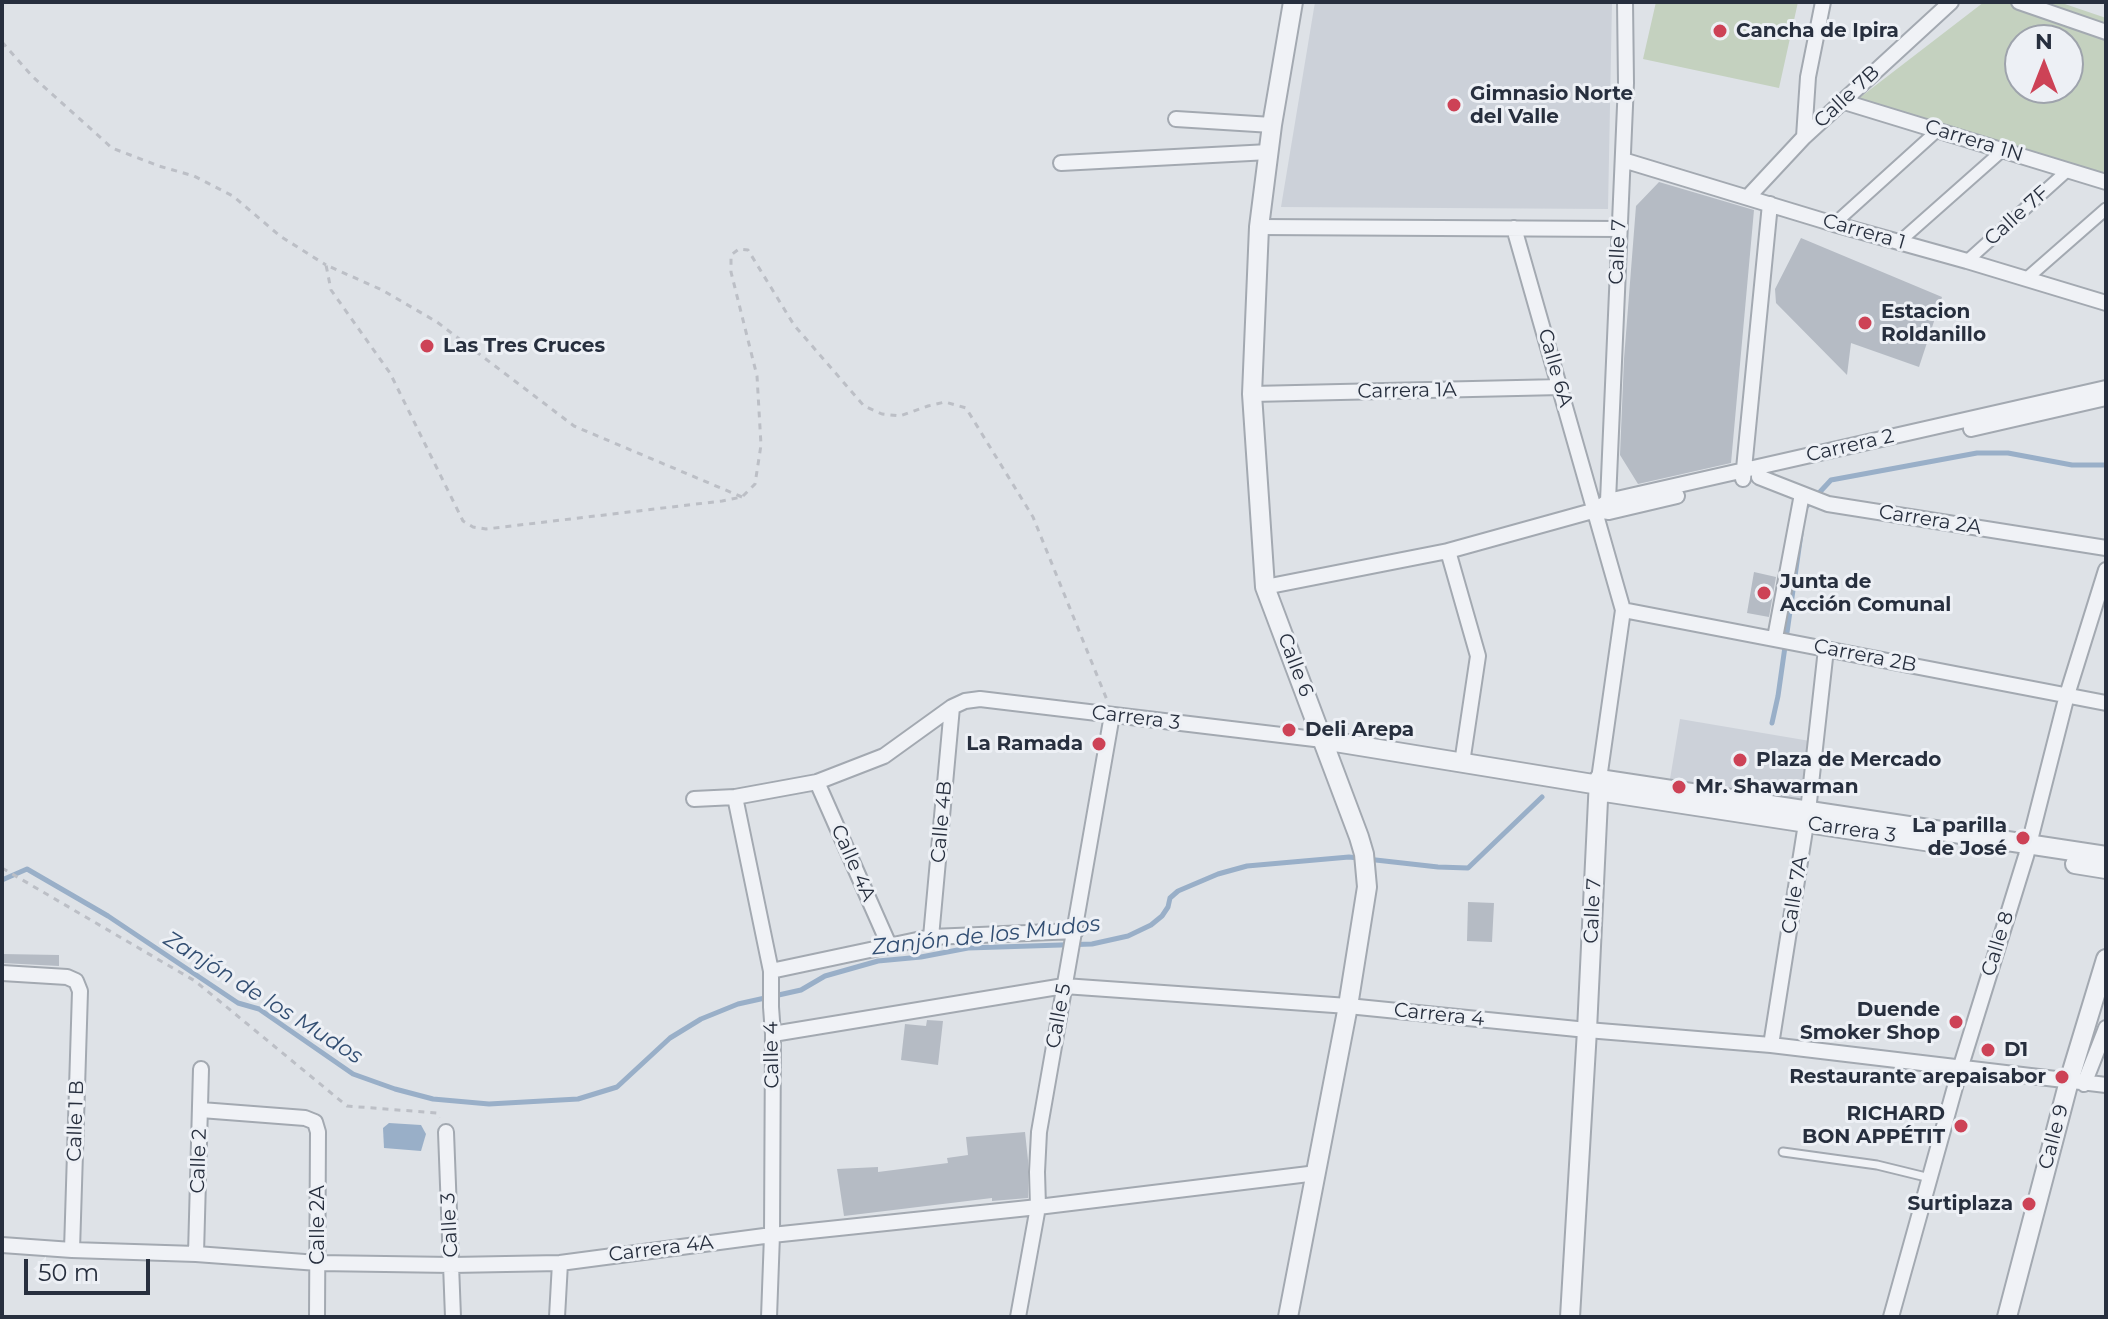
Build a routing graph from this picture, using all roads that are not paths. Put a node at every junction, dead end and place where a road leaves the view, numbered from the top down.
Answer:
1 (1293, 2) edge
2 (1625, 2) edge
3 (1823, 2) edge
4 (1951, 2) edge
5 (2019, 2) edge
6 (2106, 32) edge
7 (1841, 101) junction
8 (1176, 119) dead end
9 (1272, 125) junction
10 (1938, 130) junction
11 (1804, 137) junction
12 (2003, 150) junction
13 (1269, 152) junction
14 (1623, 160) junction
15 (1061, 163) dead end
16 (2068, 170) junction
17 (2106, 182) edge
18 (1748, 197) junction
19 (1770, 204) junction
20 (2106, 209) edge
21 (1834, 224) junction
22 (1259, 227) junction
23 (1514, 228) junction
24 (1619, 229) junction
25 (1899, 242) junction
26 (1967, 261) junction
27 (2026, 279) junction
28 (2106, 303) edge
29 (1561, 387) junction
30 (2106, 388) edge
31 (1252, 394) junction
32 (2106, 398) edge
33 (1743, 476) junction
34 (1759, 477) junction
35 (1806, 496) junction
36 (1602, 506) junction
37 (2106, 548) edge
38 (1448, 551) junction
39 (2106, 570) edge
40 (1265, 587) junction
41 (1623, 610) junction
42 (1779, 639) junction
43 (1826, 649) junction
44 (2067, 695) junction
45 (2106, 703) edge
46 (952, 707) junction
47 (1112, 715) junction
48 (1323, 740) junction
49 (1462, 763) junction
50 (817, 782) junction
51 (1599, 785) junction
52 (735, 797) junction
53 (694, 799) dead end
54 (1807, 817) junction
55 (2027, 850) junction
56 (2106, 856) edge
57 (2106, 869) edge
58 (1075, 934) junction
59 (931, 937) junction
60 (889, 945) junction
61 (2106, 959) edge
62 (2, 973) edge
63 (772, 976) junction
64 (1064, 986) junction
65 (1348, 1006) junction
66 (2106, 1028) edge
67 (1587, 1030) junction
68 (773, 1034) junction
69 (1771, 1045) junction
70 (201, 1069) dead end
71 (1960, 1069) junction
72 (2076, 1082) junction
73 (2106, 1085) edge
74 (201, 1110) junction
75 (446, 1132) road end
76 (1783, 1152) dead end
77 (1317, 1173) junction
78 (1930, 1178) junction
79 (1038, 1207) junction
80 (772, 1235) junction
81 (2, 1245) edge
82 (72, 1250) junction
83 (196, 1254) junction
84 (318, 1263) junction
85 (560, 1263) junction
86 (452, 1265) junction
87 (317, 1317) edge
88 (453, 1317) edge
89 (557, 1317) edge
90 (769, 1317) edge
91 (1018, 1317) edge
92 (1288, 1317) edge
93 (1570, 1317) edge
94 (1891, 1317) edge
95 (2007, 1317) edge

1 - 9 street, Calle 6
2 - 14 street, Calle 7
3 - 11 street
4 - 7 street, Calle 7B
5 - 6 street
7 - 10 street, Carrera 1N
7 - 11 street, Calle 7B
8 - 9 street
9 - 13 street, Calle 6
10 - 12 street, Carrera 1N
10 - 21 street
11 - 18 street, Calle 7B
12 - 16 street, Carrera 1N
12 - 25 street
13 - 15 street
13 - 22 street, Calle 6
14 - 18 street, Carrera 1
14 - 24 street, Calle 7
16 - 17 street, Carrera 1N
16 - 26 street, Calle 7F
18 - 19 street, Carrera 1
19 - 21 street, Carrera 1
19 - 33 street
20 - 27 street
21 - 25 street, Carrera 1
22 - 23 street
22 - 31 street, Calle 6
23 - 24 street
23 - 29 street, Calle 6A
24 - 36 street, Calle 7
25 - 26 street, Carrera 1
26 - 27 street, Carrera 1
27 - 28 street, Carrera 1
29 - 31 street, Carrera 1A
29 - 36 street, Calle 6A
30 - 33 street, Carrera 2
31 - 40 street, Calle 6
32 - 34 street, Carrera 2
33 - 34 street, Carrera 2
33 - 36 street, Carrera 2
34 - 35 street, Carrera 2A
35 - 37 street, Carrera 2A
35 - 42 street
36 - 38 street, Carrera 2
36 - 41 street, Calle 7
38 - 40 street, Carrera 2
38 - 49 street
39 - 44 street, Calle 8
40 - 48 street, Calle 6
41 - 42 street, Carrera 2B
41 - 51 street, Calle 7
42 - 43 street, Carrera 2B
43 - 44 street, Carrera 2B
43 - 54 street, Calle 7A
44 - 45 street, Carrera 2B
44 - 55 street, Calle 8
46 - 47 street, Carrera 3
46 - 50 street, Carrera 3
46 - 59 street, Calle 4B
47 - 48 street, Carrera 3
47 - 58 street, Calle 5
48 - 49 street, Carrera 3
48 - 65 street, Calle 6
49 - 51 street, Carrera 3
50 - 52 street, Carrera 3
50 - 60 street, Calle 4A
51 - 54 street, Carrera 3
51 - 67 street, Calle 7
52 - 53 street, Carrera 3
52 - 63 street, Calle 4
54 - 55 street, Carrera 3
54 - 69 street, Calle 7A
55 - 56 street, Carrera 3
55 - 57 street, Carrera 3
55 - 71 street, Calle 8
58 - 59 street
58 - 64 street, Calle 5
59 - 60 street
60 - 63 street
61 - 72 street, Calle 9
62 - 82 street, Calle 1 B
63 - 68 street, Calle 4
64 - 65 street, Carrera 4
64 - 68 street, Carrera 4
64 - 79 street, Calle 5
65 - 67 street, Carrera 4
65 - 77 street, Calle 6
66 - 72 street, Calle 9
67 - 69 street, Carrera 4
67 - 93 street, Calle 7
68 - 80 street, Calle 4
69 - 71 street, Carrera 4
70 - 74 street, Calle 2
71 - 72 street, Carrera 4
71 - 78 street, Calle 8
72 - 73 street, Carrera 4
72 - 95 street, Calle 9
74 - 83 street, Calle 2
74 - 84 street, Calle 2A
75 - 86 street, Calle 3
76 - 78 lane
77 - 79 street, Carrera 4A
77 - 92 street, Calle 6
78 - 94 street, Calle 8
79 - 80 street, Carrera 4A
79 - 91 street, Calle 5
80 - 85 street, Carrera 4A
80 - 90 street, Calle 4
81 - 82 street, Carrera 4A
82 - 83 street, Carrera 4A
83 - 84 street, Carrera 4A
84 - 86 street, Carrera 4A
84 - 87 street, Calle 2A
85 - 86 street, Carrera 4A
85 - 89 street
86 - 88 street, Calle 3

